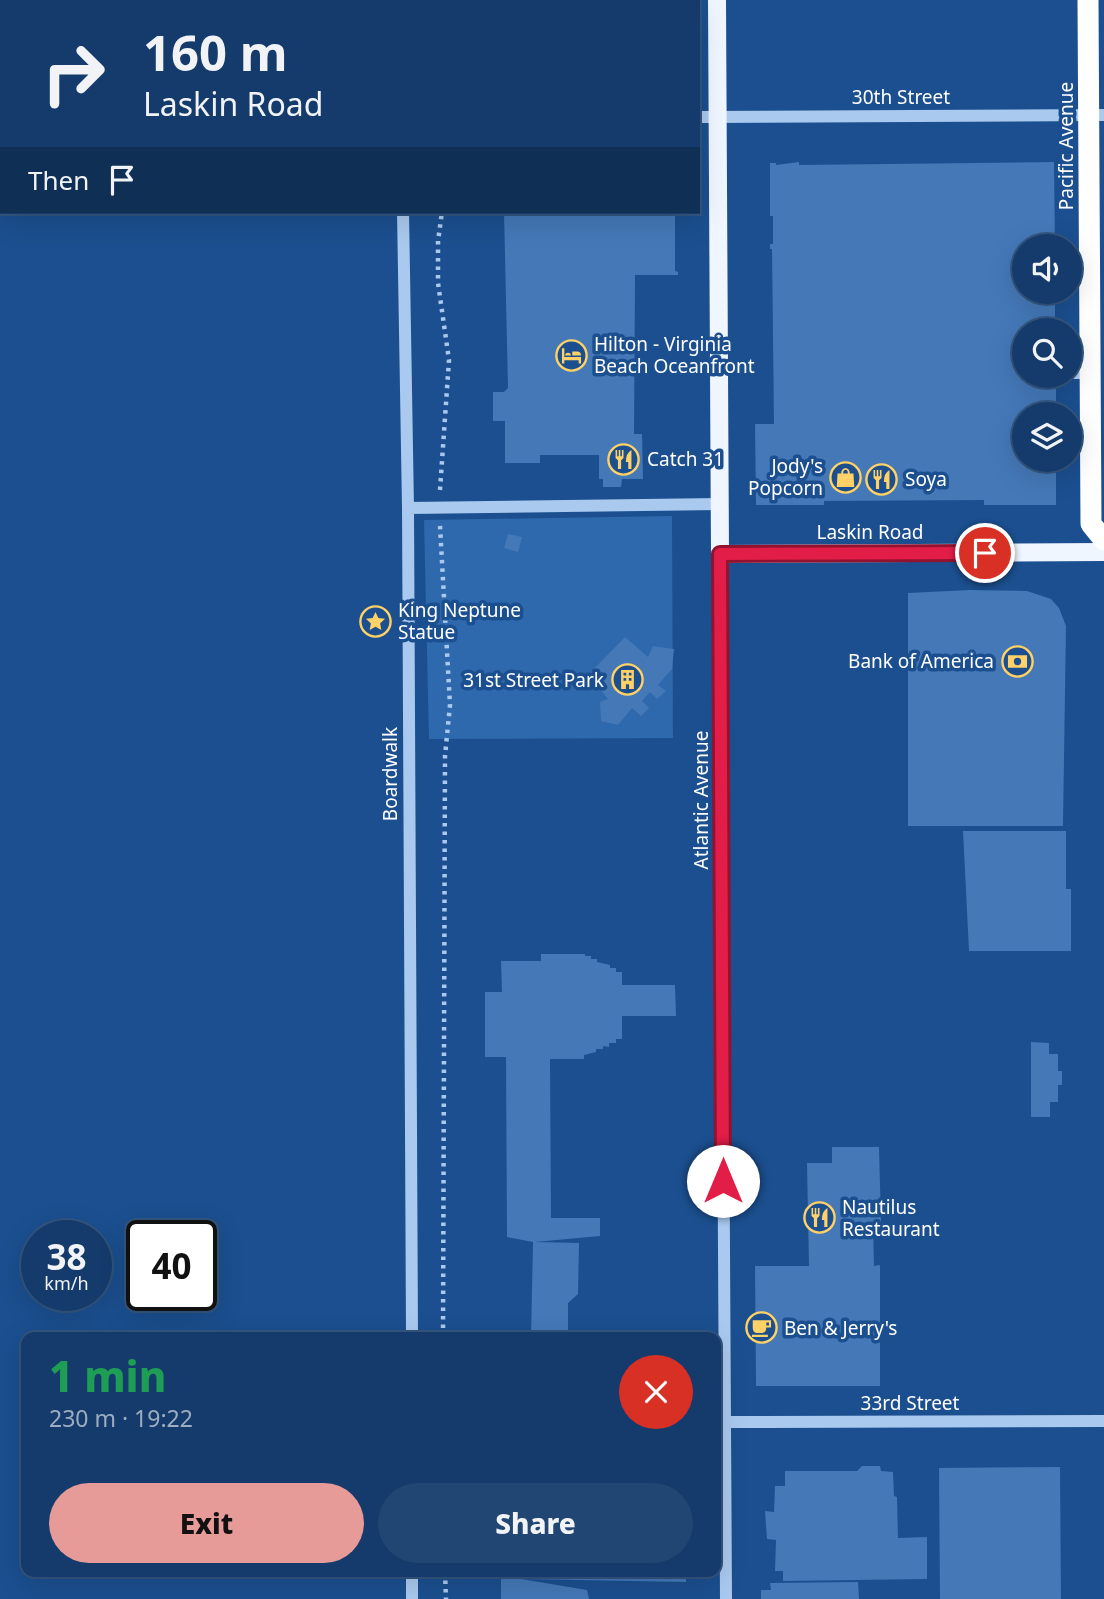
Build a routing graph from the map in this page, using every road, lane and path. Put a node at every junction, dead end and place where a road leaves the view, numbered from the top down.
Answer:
1 (717, 0) edge
2 (1088, 0) edge
3 (1097, 115) edge
4 (700, 117) edge
5 (718, 117) junction
6 (403, 214) edge
7 (442, 214) edge
8 (1082, 343) edge
9 (1081, 388) edge
10 (720, 504) junction
11 (408, 508) junction
12 (439, 508) junction
13 (1104, 540) edge
14 (1104, 552) edge
15 (720, 554) junction
16 (412, 1332) edge
17 (443, 1332) edge
18 (720, 1332) edge
19 (1104, 1421) edge
20 (721, 1422) edge
21 (721, 1452) edge
22 (412, 1577) edge
23 (445, 1577) edge
24 (412, 1599) edge
25 (446, 1599) edge
26 (726, 1599) edge

1 - 5 main road, Atlantic Avenue
2 - 3 highway, Pacific Avenue
3 - 5 street, 30th Street
3 - 8 highway, Pacific Avenue
4 - 5 street, 30th Street
5 - 10 main road, Atlantic Avenue
6 - 11 street, Boardwalk
7 - 12 path
9 - 13 highway, Pacific Avenue
10 - 12 street
10 - 15 main road, Atlantic Avenue
11 - 12 street
11 - 16 street, Boardwalk
12 - 17 path
14 - 15 main road, Laskin Road
15 - 18 street, Atlantic Avenue
19 - 20 street, 33rd Street
21 - 26 street, Atlantic Avenue
22 - 24 street
23 - 25 path

